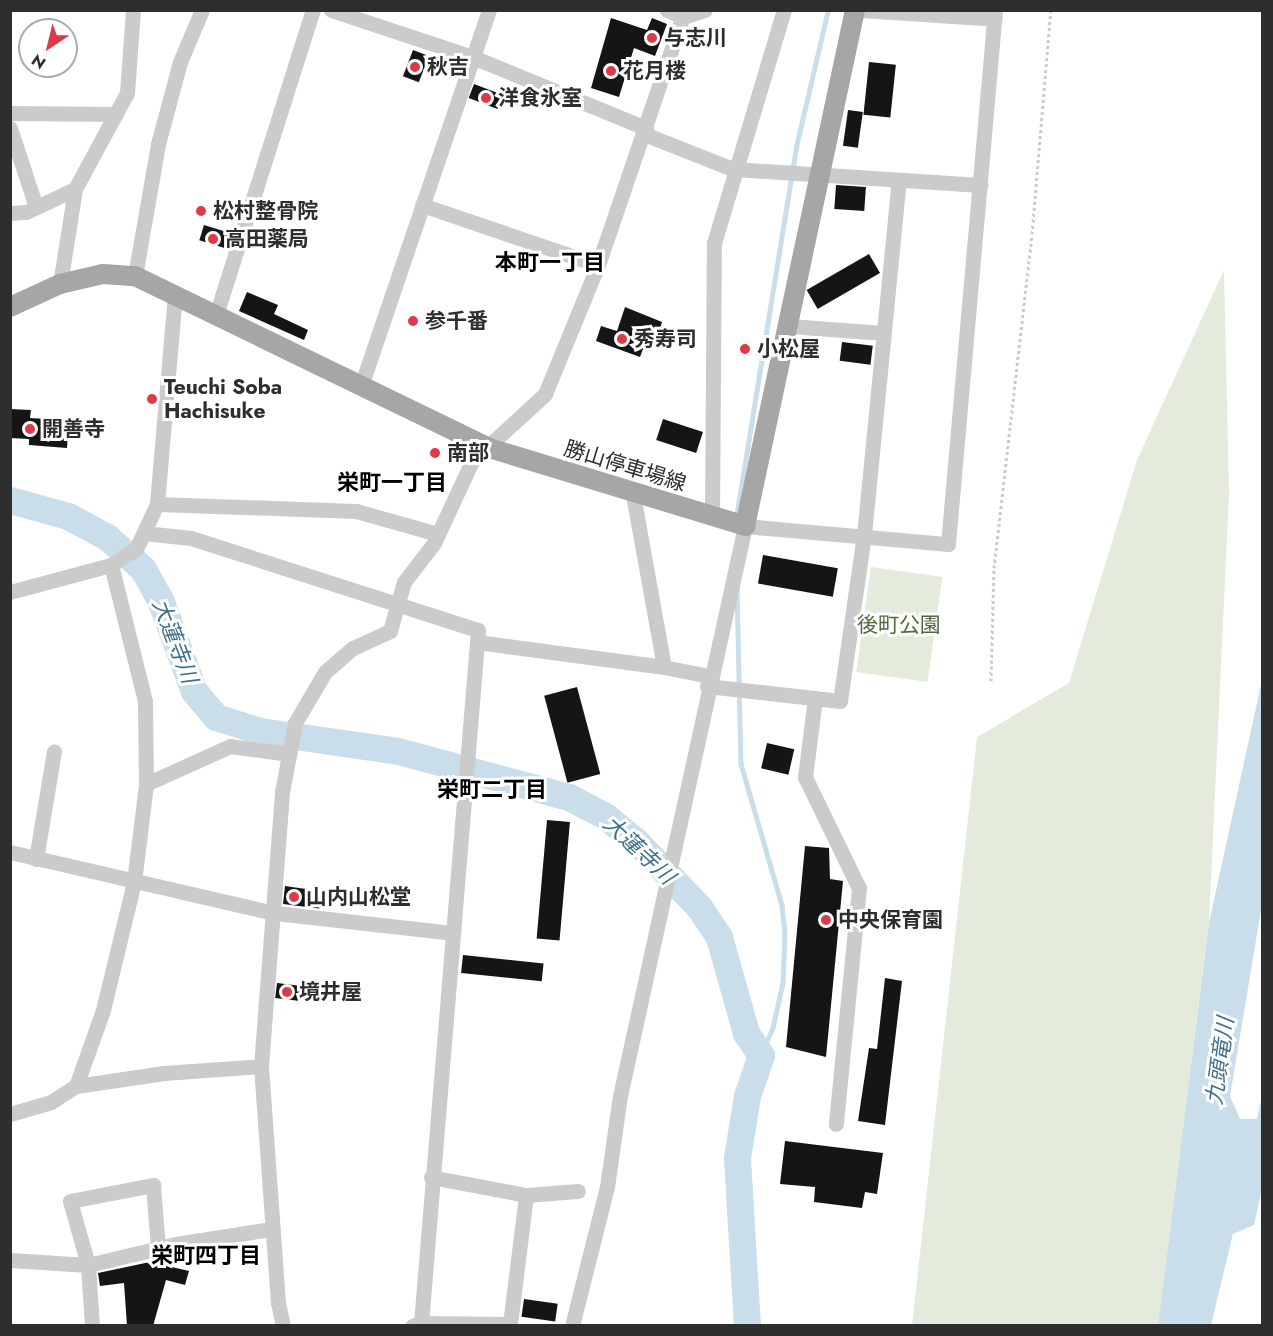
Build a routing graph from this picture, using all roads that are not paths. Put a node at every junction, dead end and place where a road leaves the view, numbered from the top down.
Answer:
1 (133, 10) edge
2 (202, 10) edge
3 (313, 10) edge
4 (331, 10) edge
5 (489, 10) edge
6 (667, 10) edge
7 (705, 10) edge
8 (784, 10) edge
9 (855, 10) edge
10 (861, 10) edge
11 (684, 14) edge
12 (995, 15) edge
13 (475, 58) junction
14 (10, 113) edge
15 (116, 114) junction
16 (10, 128) edge
17 (645, 131) junction
18 (733, 169) junction
19 (822, 174) junction
20 (899, 180) junction
21 (980, 185) junction
22 (75, 189) junction
23 (422, 205) junction
24 (36, 207) junction
25 (10, 213) edge
26 (597, 265) junction
27 (135, 276) junction
28 (60, 284) junction
29 (175, 294) junction
30 (10, 307) edge
31 (216, 315) junction
32 (789, 326) junction
33 (884, 333) junction
34 (361, 386) junction
35 (489, 448) junction
36 (633, 495) junction
37 (157, 504) junction
38 (712, 517) junction
39 (745, 526) junction
40 (144, 533) junction
41 (438, 534) junction
42 (864, 535) junction
43 (111, 565) junction
44 (10, 592) edge
45 (399, 607) junction
46 (477, 636) junction
47 (664, 667) junction
48 (708, 681) junction
49 (815, 698) junction
50 (54, 752) dead end
51 (289, 754) junction
52 (146, 784) junction
53 (10, 852) edge
54 (36, 859) junction
55 (134, 882) junction
56 (275, 913) junction
57 (452, 933) junction
58 (261, 1066) junction
59 (76, 1086) junction
60 (10, 1114) edge
61 (836, 1124) dead end
62 (431, 1177) junction
63 (578, 1191) dead end
64 (526, 1195) junction
65 (271, 1229) junction
66 (158, 1248) junction
67 (10, 1260) edge
68 (88, 1265) junction
69 (417, 1324) edge
70 (92, 1326) edge
71 (283, 1326) edge
72 (572, 1326) edge

1 - 15 street
2 - 27 street
3 - 31 street
4 - 13 street
5 - 13 street
6 - 11 street
7 - 11 street
8 - 18 street
9 - 19 main road
10 - 12 street
11 - 17 street
12 - 21 street
13 - 17 street
13 - 23 street
14 - 15 street
15 - 22 street
16 - 24 street
17 - 18 street
17 - 26 street
18 - 19 street
18 - 38 street
19 - 20 street
19 - 32 main road
20 - 21 street
20 - 33 street
21 - 42 street
22 - 24 street
22 - 28 street
23 - 26 street
23 - 34 street
24 - 25 street
26 - 35 street
27 - 28 main road, 勝山停車場線
27 - 29 main road, 勝山停車場線
28 - 30 main road, 勝山停車場線
29 - 31 main road, 勝山停車場線
29 - 37 street
31 - 34 main road, 勝山停車場線
32 - 33 street
32 - 39 main road
33 - 42 street
34 - 35 main road, 勝山停車場線
35 - 36 main road, 勝山停車場線
35 - 41 street
36 - 38 main road, 勝山停車場線
36 - 47 street
37 - 40 street
37 - 41 street
38 - 39 main road, 勝山停車場線
39 - 42 street
39 - 48 street
40 - 43 street
40 - 45 street
41 - 45 street
42 - 49 street
43 - 44 street
43 - 52 street
45 - 46 street
45 - 51 street
46 - 47 street
46 - 57 street
47 - 48 street
48 - 49 street
48 - 72 street
49 - 61 street
50 - 54 street
51 - 52 street
51 - 56 street
52 - 55 street
53 - 54 street
54 - 55 street
55 - 56 street
55 - 59 street
56 - 57 street
56 - 58 street
57 - 62 street
58 - 59 street
58 - 65 street
59 - 60 street
62 - 64 street
62 - 69 street
63 - 64 street
64 - 69 street
65 - 66 street
65 - 71 street
66 - 68 street
66 - 68 street
67 - 68 street
68 - 70 street

